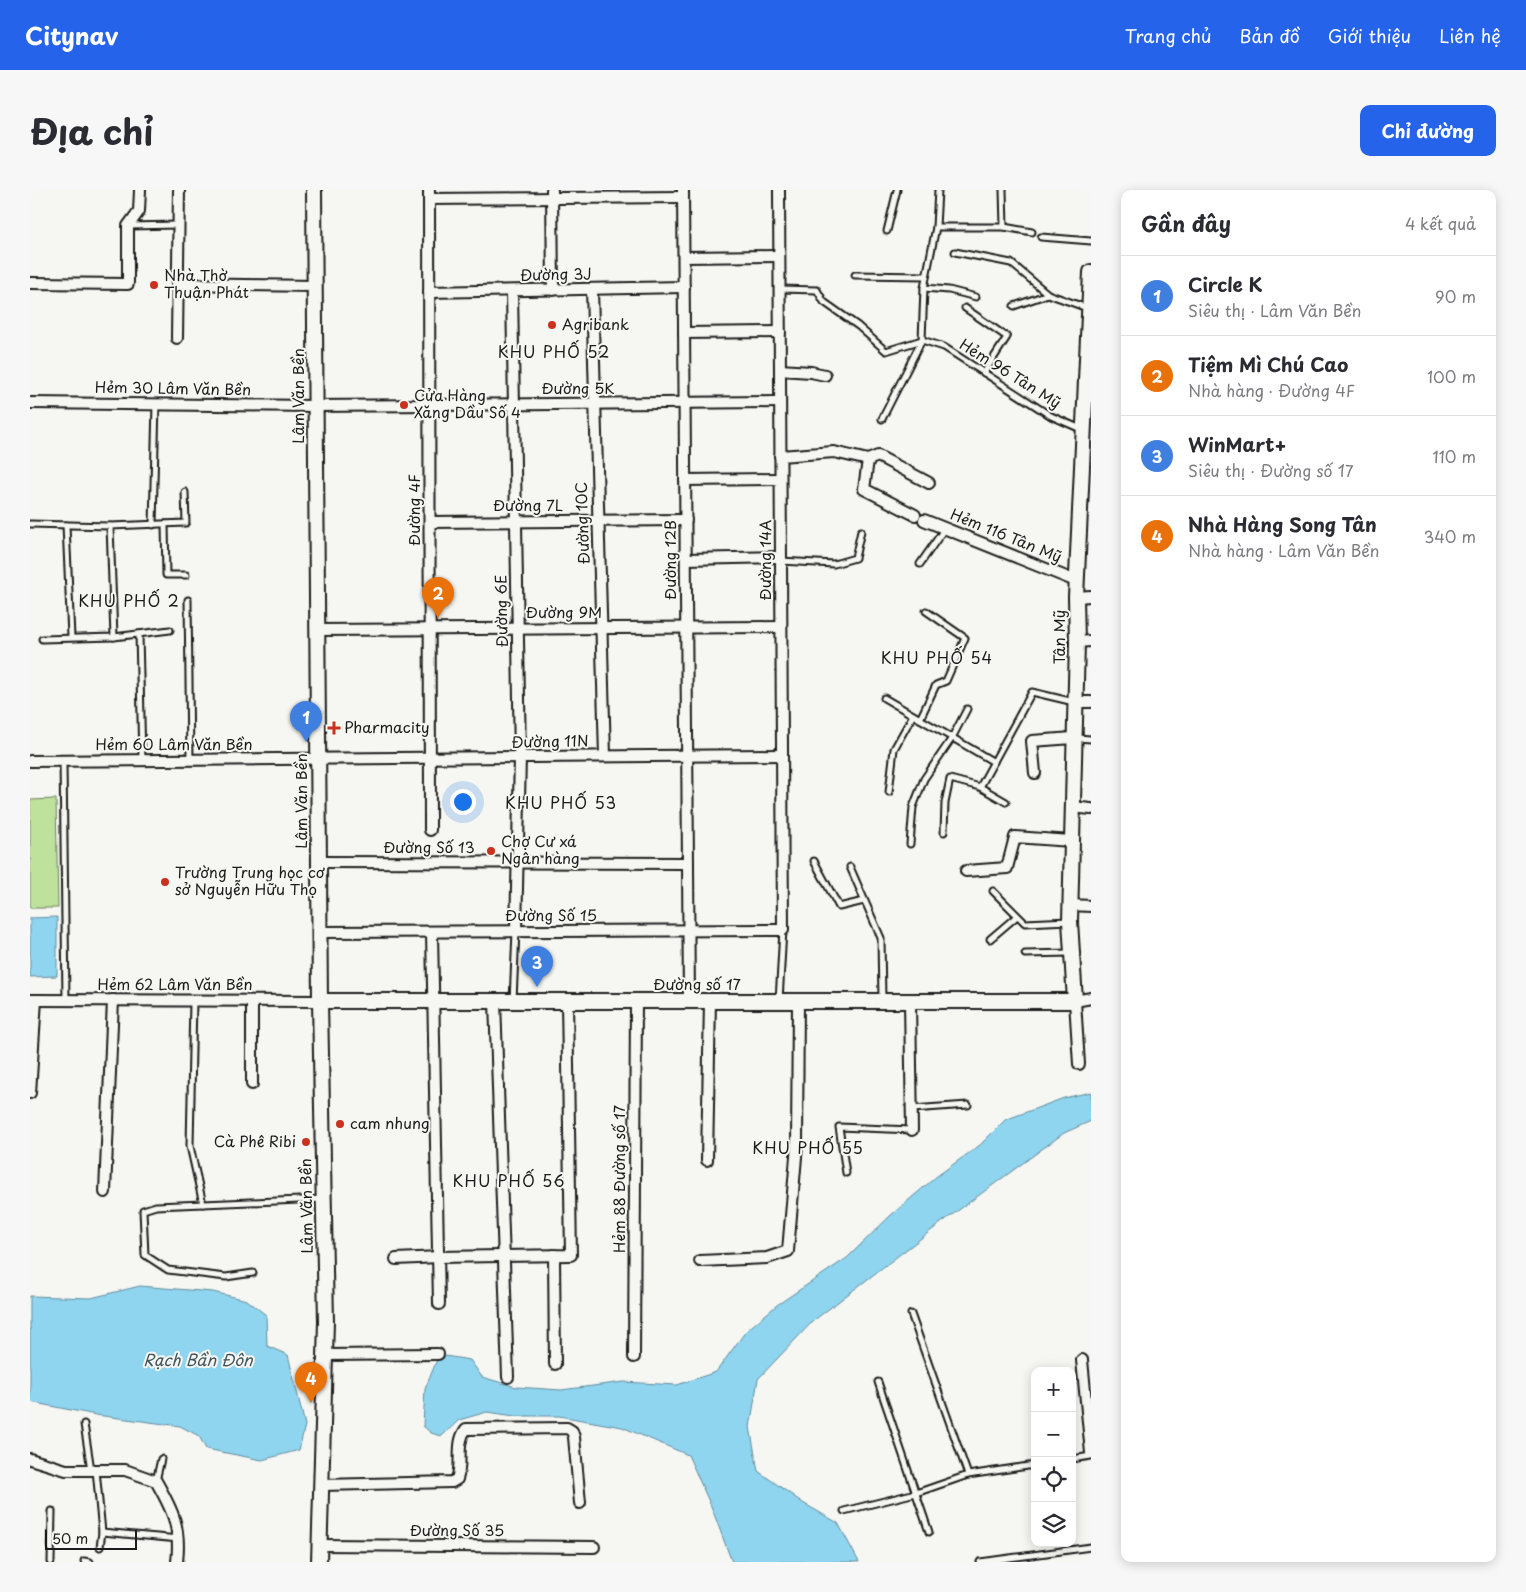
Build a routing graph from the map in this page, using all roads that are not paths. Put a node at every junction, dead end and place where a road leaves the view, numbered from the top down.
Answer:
1 (140, 190) edge
2 (178, 190) edge
3 (314, 190) edge
4 (779, 190) edge
5 (897, 190) edge
6 (938, 190) edge
7 (1003, 190) edge
8 (683, 193) edge
9 (429, 194) edge
10 (552, 194) edge
11 (178, 225) junction
12 (128, 226) junction
13 (936, 227) junction
14 (1004, 227) junction
15 (887, 231) dead end
16 (1032, 232) dead end
17 (1041, 237) dead end
18 (1091, 241) edge
19 (955, 252) dead end
20 (779, 256) junction
21 (684, 257) junction
22 (1091, 272) edge
23 (855, 276) dead end
24 (926, 276) junction
25 (30, 283) edge
26 (177, 284) junction
27 (315, 286) junction
28 (684, 287) junction
29 (924, 288) junction
30 (592, 289) junction
31 (779, 289) junction
32 (512, 290) junction
33 (553, 290) junction
34 (429, 292) junction
35 (1048, 294) junction
36 (976, 297) dead end
37 (1014, 306) dead end
38 (965, 308) dead end
39 (1089, 309) junction
40 (684, 332) junction
41 (780, 332) junction
42 (1090, 333) edge
43 (177, 338) dead end
44 (922, 340) junction
45 (1089, 361) edge
46 (780, 370) junction
47 (984, 374) junction
48 (825, 375) dead end
49 (780, 402) junction
50 (30, 403) edge
51 (156, 403) junction
52 (685, 403) junction
53 (514, 404) junction
54 (595, 404) junction
55 (429, 405) junction
56 (316, 406) junction
57 (882, 419) dead end
58 (1084, 430) junction
59 (780, 456) junction
60 (868, 460) junction
61 (1087, 464) edge
62 (780, 479) junction
63 (685, 480) junction
64 (929, 483) dead end
65 (186, 492) dead end
66 (598, 520) junction
67 (686, 520) junction
68 (515, 521) junction
69 (430, 522) junction
70 (30, 524) edge
71 (165, 524) junction
72 (66, 525) junction
73 (153, 525) junction
74 (110, 526) junction
75 (946, 527) junction
76 (861, 531) dead end
77 (686, 559) junction
78 (781, 559) junction
79 (920, 564) dead end
80 (186, 575) dead end
81 (1076, 582) junction
82 (1091, 596) edge
83 (1076, 597) junction
84 (188, 600) dead end
85 (926, 611) dead end
86 (781, 627) junction
87 (601, 628) junction
88 (686, 628) junction
89 (430, 629) junction
90 (518, 629) junction
91 (170, 630) dead end
92 (317, 630) junction
93 (139, 634) junction
94 (114, 637) junction
95 (71, 638) junction
96 (42, 639) dead end
97 (1084, 642) edge
98 (884, 698) dead end
99 (1075, 702) junction
100 (1091, 702) edge
101 (967, 709) dead end
102 (913, 715) junction
103 (920, 719) junction
104 (952, 738) junction
105 (1073, 738) junction
106 (1091, 739) edge
107 (782, 755) junction
108 (605, 756) junction
109 (688, 756) junction
110 (520, 757) junction
111 (318, 758) junction
112 (430, 758) junction
113 (63, 760) junction
114 (142, 760) junction
115 (190, 760) junction
116 (30, 761) edge
117 (994, 762) junction
118 (1035, 773) dead end
119 (980, 787) junction
120 (889, 792) dead end
121 (1006, 802) dead end
122 (1072, 807) junction
123 (1091, 809) edge
124 (430, 830) dead end
125 (944, 832) dead end
126 (1071, 841) junction
127 (910, 844) dead end
128 (814, 861) dead end
129 (319, 862) junction
130 (517, 863) junction
131 (688, 863) junction
132 (850, 867) dead end
133 (966, 870) dead end
134 (993, 891) dead end
135 (864, 901) junction
136 (1070, 905) junction
137 (1091, 906) edge
138 (1017, 916) junction
139 (1070, 921) junction
140 (689, 930) junction
141 (783, 930) junction
142 (516, 931) junction
143 (319, 932) junction
144 (432, 932) junction
145 (990, 939) dead end
146 (1071, 953) junction
147 (1026, 954) dead end
148 (1091, 998) edge
149 (33, 1000) edge
150 (66, 1000) junction
151 (113, 1000) junction
152 (194, 1000) junction
153 (252, 1000) junction
154 (320, 1001) junction
155 (432, 1001) junction
156 (495, 1001) junction
157 (513, 1001) junction
158 (567, 1001) junction
159 (636, 1001) junction
160 (689, 1001) junction
161 (710, 1001) junction
162 (779, 1001) junction
163 (798, 1001) junction
164 (882, 1001) junction
165 (910, 1001) junction
166 (1075, 1001) junction
167 (1079, 1064) dead end
168 (252, 1084) dead end
169 (30, 1093) edge
170 (968, 1105) dead end
171 (912, 1109) junction
172 (912, 1130) joint
173 (707, 1160) dead end
174 (846, 1173) dead end
175 (106, 1192) dead end
176 (323, 1198) junction
177 (203, 1204) junction
178 (554, 1255) junction
179 (504, 1256) junction
180 (439, 1257) junction
181 (396, 1259) dead end
182 (700, 1262) dead end
183 (253, 1273) dead end
184 (439, 1304) dead end
185 (911, 1314) dead end
186 (325, 1354) junction
187 (438, 1354) dead end
188 (634, 1357) dead end
189 (1082, 1360) dead end
190 (555, 1364) dead end
191 (508, 1377) dead end
192 (878, 1382) dead end
193 (84, 1424) dead end
194 (1091, 1454) edge
195 (1076, 1458) edge
196 (30, 1459) edge
197 (161, 1459) dead end
198 (1031, 1466) edge
199 (94, 1470) junction
200 (968, 1475) junction
201 (156, 1481) junction
202 (322, 1485) junction
203 (916, 1494) junction
204 (580, 1503) dead end
205 (52, 1511) dead end
206 (844, 1511) dead end
207 (102, 1532) junction
208 (929, 1532) dead end
209 (179, 1539) junction
210 (320, 1546) junction
211 (594, 1547) dead end
212 (1091, 1547) edge
213 (100, 1548) dead end
214 (51, 1562) edge
215 (177, 1562) edge
216 (319, 1562) edge
217 (980, 1562) edge

1 - 12 street
2 - 11 street
3 - 27 street, Lâm Văn Bền
4 - 20 street, Đường 14A
5 - 15 lane
6 - 13 lane
7 - 14 lane
8 - 10 street
8 - 21 street, Đường 12B
9 - 10 street
9 - 34 street, Đường 4F
10 - 33 street
11 - 12 lane
11 - 26 street
12 - 25 street
13 - 14 lane
13 - 24 lane
14 - 16 lane
17 - 18 lane
19 - 35 lane
20 - 21 street
20 - 31 street, Đường 14A
21 - 28 street, Đường 12B
22 - 39 street, Tân Mỹ
23 - 24 lane
24 - 29 lane
26 - 27 street
26 - 43 street
27 - 56 street, Lâm Văn Bền
28 - 30 street, Đường 3J
28 - 40 street, Đường 12B
29 - 36 lane
29 - 44 lane
30 - 33 street, Đường 3J
30 - 54 street, Đường 10C
31 - 41 street, Đường 14A
31 - 44 lane
32 - 33 street, Đường 3J
32 - 34 street, Đường 3J
32 - 53 street, Đường 6E
34 - 55 street, Đường 4F
35 - 37 lane
35 - 39 lane
38 - 47 lane
39 - 42 street, Tân Mỹ
40 - 41 street
40 - 52 street, Đường 12B
41 - 46 street, Đường 14A
42 - 45 street, Tân Mỹ
44 - 47 lane, Hẻm 96 Tân Mỹ
44 - 57 lane
45 - 58 street, Tân Mỹ
46 - 48 street
46 - 49 street, Đường 14A
47 - 58 lane, Hẻm 96 Tân Mỹ
49 - 52 street, Đường 5K
49 - 59 street, Đường 14A
50 - 51 street, Hẻm 30 Lâm Văn Bền
51 - 56 street, Hẻm 30 Lâm Văn Bền
51 - 73 lane
52 - 54 street, Đường 5K
52 - 63 street, Đường 12B
53 - 54 street, Đường 5K
53 - 55 street, Đường 5K
53 - 68 street, Đường 6E
54 - 66 street, Đường 10C
55 - 56 street, Đường 5K
55 - 69 street, Đường 4F
56 - 92 street, Lâm Văn Bền
58 - 61 street, Tân Mỹ
59 - 60 street
59 - 62 street, Đường 14A
60 - 64 street
60 - 75 street, Hẻm 116 Tân Mỹ
61 - 81 street, Tân Mỹ
62 - 63 street
62 - 78 street, Đường 14A
63 - 67 street, Đường 12B
65 - 71 lane
66 - 67 street, Đường 7L
66 - 68 street, Đường 7L
66 - 87 street, Đường 10C
67 - 77 street, Đường 12B
68 - 69 street, Đường 7L
68 - 90 street, Đường 6E
69 - 89 street, Đường 4F
70 - 72 lane
71 - 73 lane
71 - 80 lane
72 - 74 lane
72 - 95 lane
73 - 74 lane
74 - 94 lane
75 - 79 lane
75 - 81 street, Hẻm 116 Tân Mỹ
76 - 78 lane
77 - 78 street
77 - 88 street, Đường 12B
78 - 86 street, Đường 14A
81 - 83 street, Tân Mỹ
82 - 83 street
83 - 97 street, Tân Mỹ
84 - 115 lane
85 - 103 lane
86 - 88 street, Đường 9M
86 - 107 street, Đường 14A
87 - 88 street, Đường 9M
87 - 90 street, Đường 9M
87 - 108 street, Đường 10C
88 - 109 street, Đường 12B
89 - 90 street, Đường 9M
89 - 92 street, Đường 9M
89 - 112 street, Đường 4F
90 - 110 street, Đường 6E
91 - 93 lane
92 - 111 street, Lâm Văn Bền
93 - 94 lane
93 - 114 lane
94 - 95 lane
95 - 96 lane
97 - 99 street, Tân Mỹ
98 - 102 lane
99 - 100 street
99 - 105 street, Tân Mỹ
99 - 117 lane
101 - 104 lane
102 - 103 lane
102 - 120 lane
103 - 104 lane
104 - 117 lane
104 - 127 lane
105 - 106 lane
105 - 118 street
105 - 122 street, Tân Mỹ
107 - 109 street, Đường 11N
107 - 141 street, Đường 14A
108 - 109 street, Đường 11N
108 - 110 street, Đường 11N
109 - 131 street, Đường 12B
110 - 112 street, Đường 11N
110 - 130 street, Đường 6E
111 - 112 street, Đường 11N
111 - 115 street, Hẻm 60 Lâm Văn Bền
111 - 129 street, Lâm Văn Bền
112 - 124 street, Đường 4F
113 - 114 street, Hẻm 60 Lâm Văn Bền
113 - 116 street, Hẻm 60 Lâm Văn Bền
113 - 150 lane
114 - 115 street, Hẻm 60 Lâm Văn Bền
117 - 119 lane
119 - 121 lane
119 - 125 lane
122 - 123 street
122 - 126 street, Tân Mỹ
126 - 133 street
126 - 136 street, Tân Mỹ
128 - 135 lane
129 - 130 street, Đường Số 13
129 - 143 street, Lâm Văn Bền
130 - 131 street, Đường Số 13
130 - 142 street, Đường 6E
131 - 140 street, Đường 12B
132 - 135 lane
134 - 138 lane
135 - 164 lane
136 - 137 street
136 - 139 street, Tân Mỹ
138 - 139 lane
138 - 145 lane
139 - 146 street, Tân Mỹ
140 - 141 street, Đường Số 15
140 - 142 street, Đường Số 15
140 - 160 street, Đường 12B
141 - 162 lane
142 - 144 street, Đường Số 15
142 - 157 lane
143 - 144 street, Đường Số 15
143 - 154 street, Lâm Văn Bền
144 - 155 street
146 - 147 lane
146 - 166 street, Tân Mỹ
148 - 166 street
149 - 150 street, Hẻm 62 Lâm Văn Bền
149 - 169 street
150 - 151 street, Hẻm 62 Lâm Văn Bền
151 - 152 street, Hẻm 62 Lâm Văn Bền
151 - 175 street
152 - 153 street, Hẻm 62 Lâm Văn Bền
152 - 177 lane
153 - 154 street, Hẻm 62 Lâm Văn Bền
153 - 168 street
154 - 155 street, Đường số 17
154 - 176 street, Lâm Văn Bền
155 - 156 street, Đường số 17
155 - 180 street
156 - 157 street, Đường số 17
156 - 179 street
157 - 158 street, Đường số 17
158 - 159 street, Đường số 17
158 - 178 street
159 - 160 street, Đường số 17
159 - 188 street, Hẻm 88 Đường số 17
160 - 161 street, Đường số 17
161 - 162 street, Đường số 17
161 - 173 street
162 - 163 street, Đường số 17
163 - 164 street, Đường số 17
163 - 182 street
164 - 165 street, Đường số 17
165 - 166 street, Đường số 17
165 - 171 street
166 - 167 street
170 - 171 lane
171 - 172 street
172 - 174 lane
176 - 177 lane
176 - 186 street, Lâm Văn Bền
177 - 183 lane
178 - 179 street
178 - 190 street
179 - 180 street
179 - 191 street
180 - 181 street
180 - 184 street
185 - 200 lane
186 - 187 street
186 - 202 street, Lâm Văn Bền
189 - 194 street
192 - 203 lane
193 - 199 lane
194 - 195 lane
196 - 199 street
197 - 201 lane
198 - 200 lane
199 - 201 street
199 - 207 lane
200 - 203 lane
201 - 209 street
202 - 204 street
202 - 210 street, Lâm Văn Bền
203 - 206 lane
203 - 208 lane
205 - 214 lane
207 - 209 lane
207 - 213 lane
209 - 215 street
210 - 211 street, Đường Số 35
210 - 216 street, Lâm Văn Bền
212 - 217 lane

